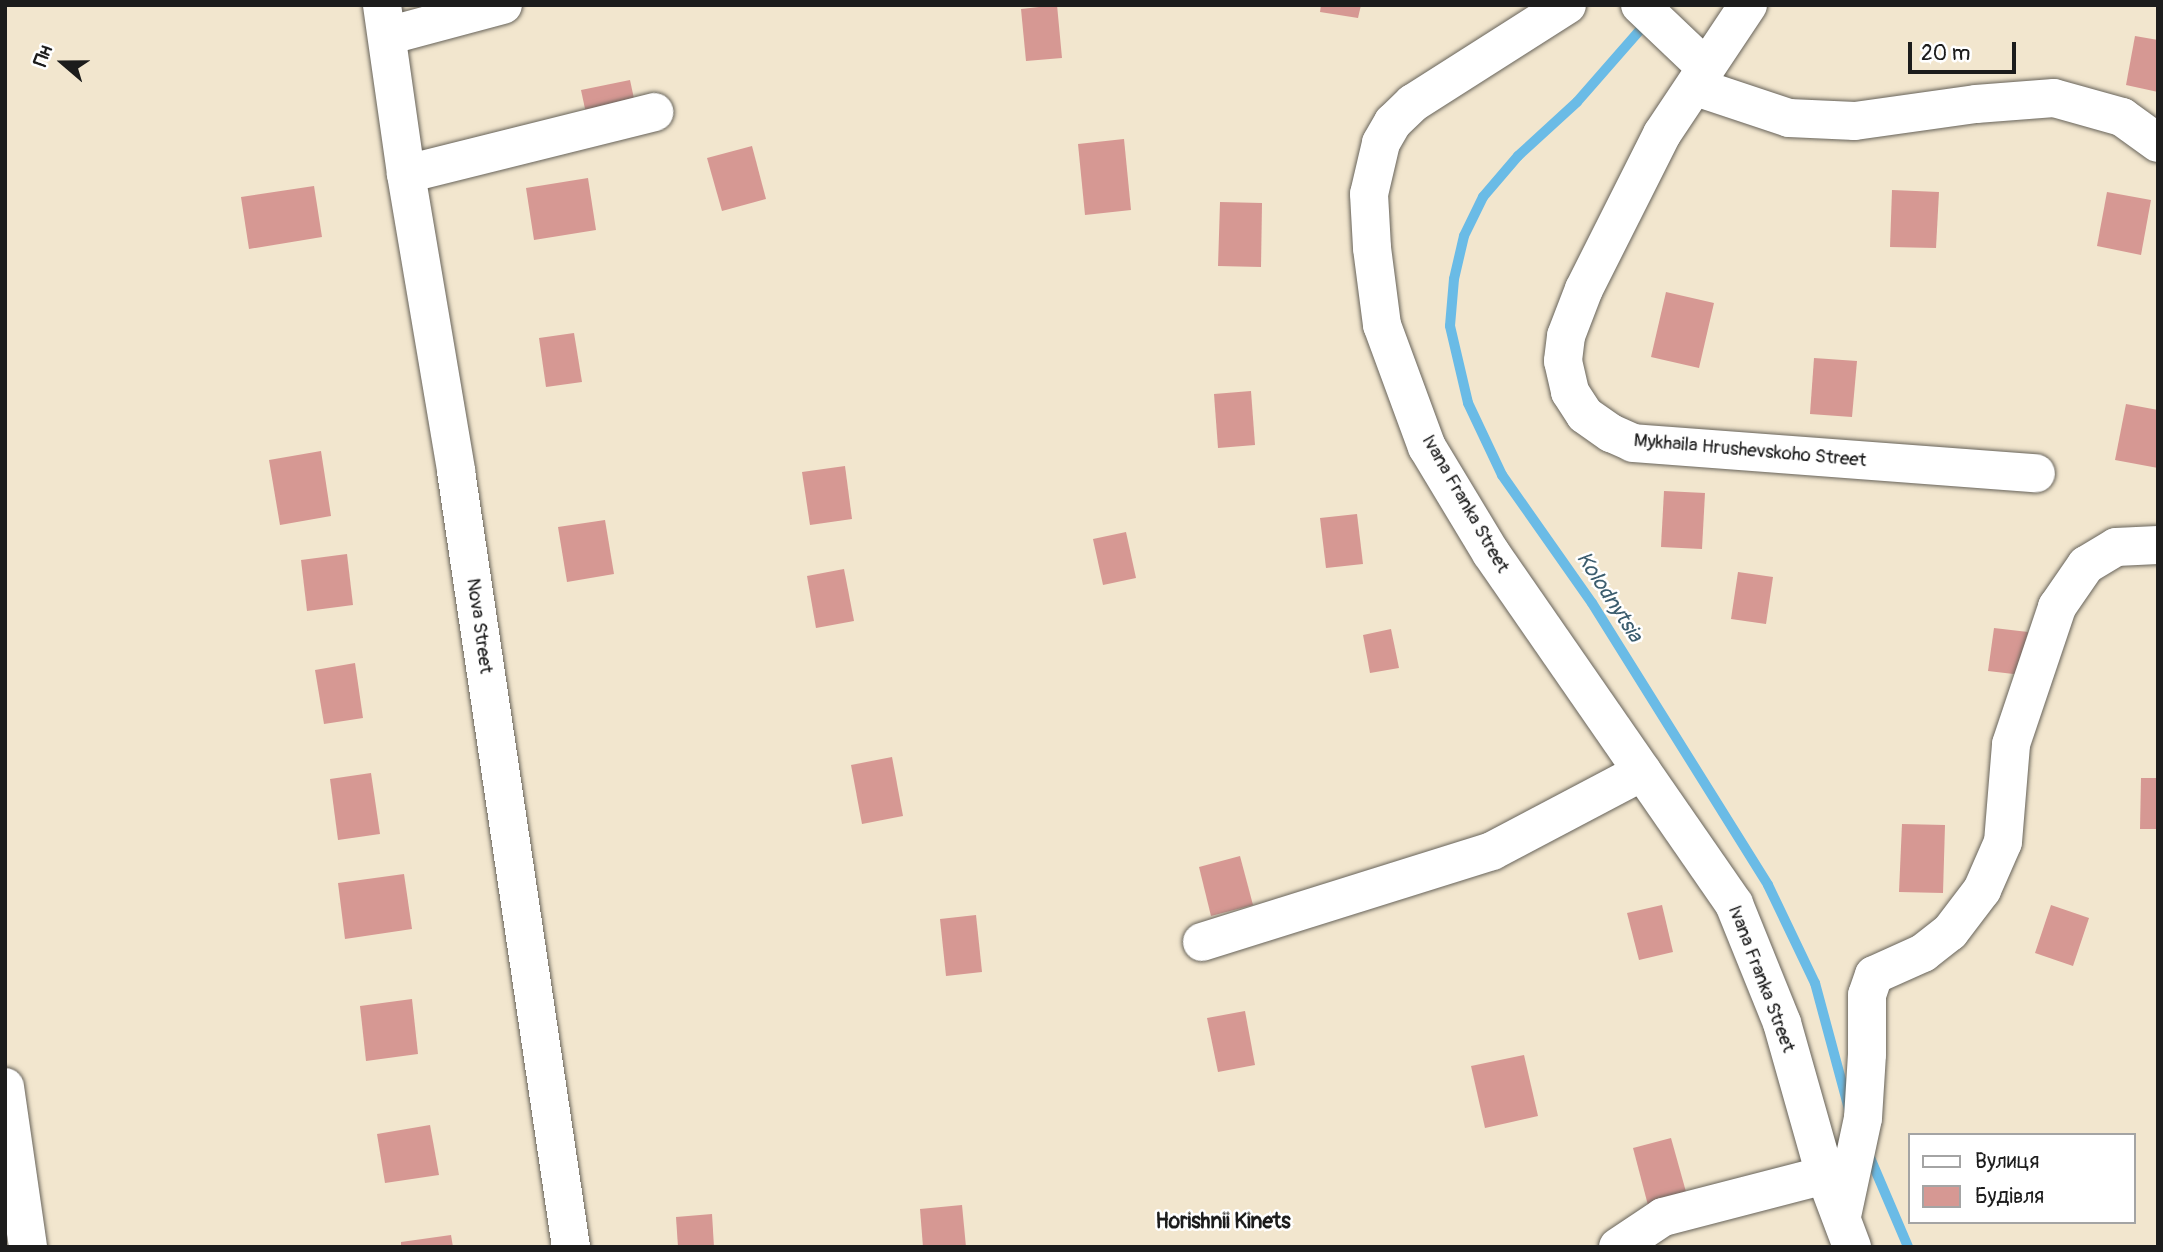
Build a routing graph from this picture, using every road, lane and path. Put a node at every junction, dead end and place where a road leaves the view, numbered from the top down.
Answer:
1 (503, 5) edge
2 (1567, 5) edge
3 (1748, 5) edge
4 (1652, 18) edge
5 (384, 20) edge
6 (1701, 77) junction
7 (654, 112) dead end
8 (2158, 143) edge
9 (406, 174) junction
10 (2036, 473) dead end
11 (2158, 545) edge
12 (1642, 772) junction
13 (1202, 943) dead end
14 (5, 1087) edge
15 (1842, 1205) edge
16 (28, 1247) edge
17 (571, 1247) edge
18 (1618, 1247) edge

1 - 5 street
2 - 12 street, Ivana Franka Street
3 - 6 street, Mykhaila Hrushevskoho Street
4 - 6 street
5 - 9 street, Nova Street
6 - 8 street
6 - 10 street, Mykhaila Hrushevskoho Street
7 - 9 street
9 - 17 street, Nova Street
11 - 15 street
12 - 13 street
12 - 15 street, Ivana Franka Street
14 - 16 street
15 - 18 street

